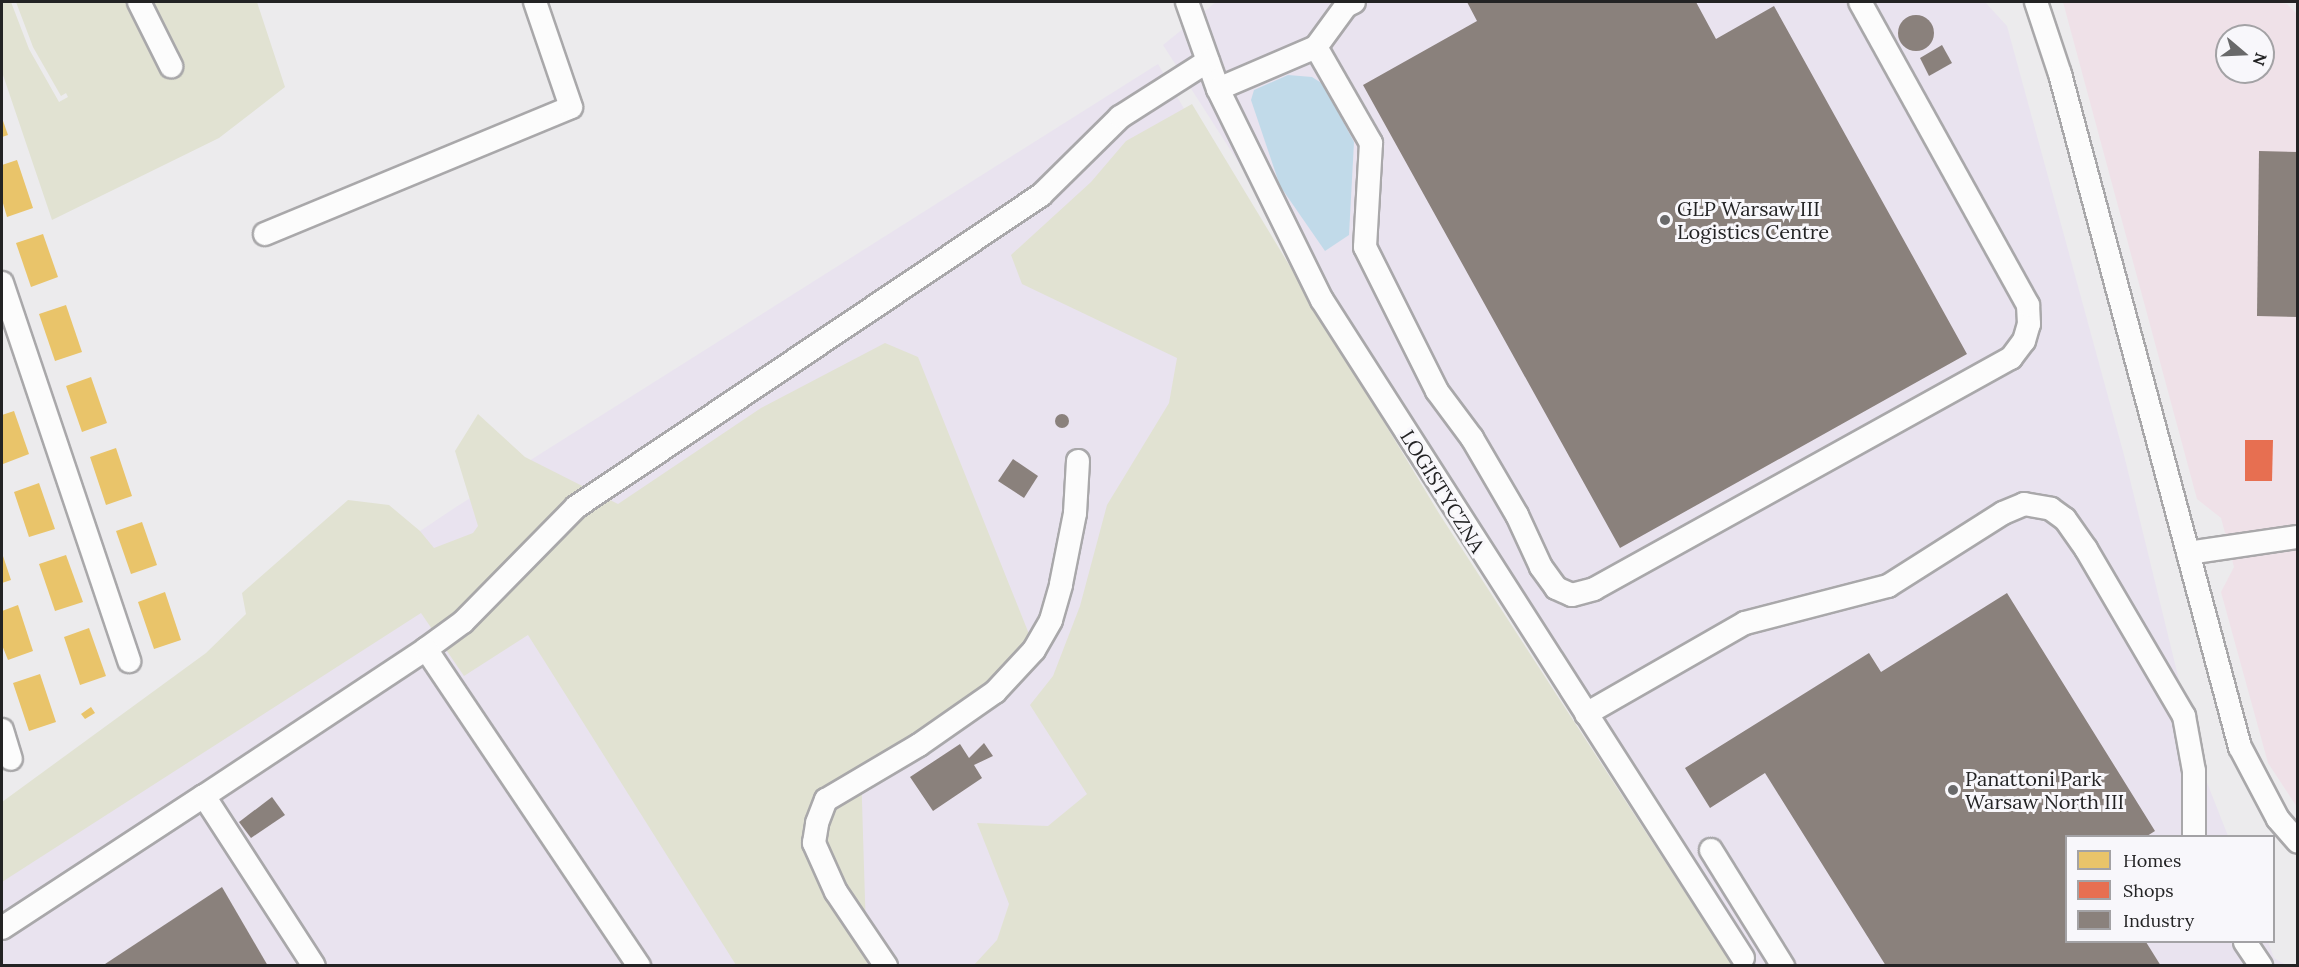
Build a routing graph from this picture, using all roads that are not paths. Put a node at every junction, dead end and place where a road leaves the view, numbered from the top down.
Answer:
1 (140, 2) edge
2 (535, 2) edge
3 (1187, 2) edge
4 (1354, 2) edge
5 (1860, 2) edge
6 (2036, 2) edge
7 (1316, 47) junction
8 (1208, 61) junction
9 (171, 66) dead end
10 (1218, 89) junction
11 (265, 234) dead end
12 (2, 283) edge
13 (1078, 461) dead end
14 (2298, 537) edge
15 (2188, 553) junction
16 (426, 649) junction
17 (129, 661) dead end
18 (1586, 714) junction
19 (2, 730) edge
20 (11, 759) dead end
21 (204, 796) junction
22 (2194, 835) edge
23 (2298, 842) edge
24 (1711, 850) dead end
25 (2, 928) edge
26 (2246, 943) edge
27 (1743, 958) dead end
28 (314, 966) edge
29 (639, 966) edge
30 (886, 966) edge
31 (1783, 966) edge
32 (2261, 966) edge

1 - 9 street
2 - 11 street
3 - 8 street, LOGISTYCZNA
4 - 7 street
5 - 7 street
6 - 15 street
7 - 10 street
8 - 10 street, LOGISTYCZNA
8 - 16 street
10 - 18 street, LOGISTYCZNA
12 - 17 street
13 - 30 street
14 - 15 street
15 - 23 street
16 - 21 street
16 - 29 street
18 - 22 street
18 - 27 street, LOGISTYCZNA
19 - 20 street
21 - 25 street
21 - 28 street
24 - 31 street
26 - 32 street

